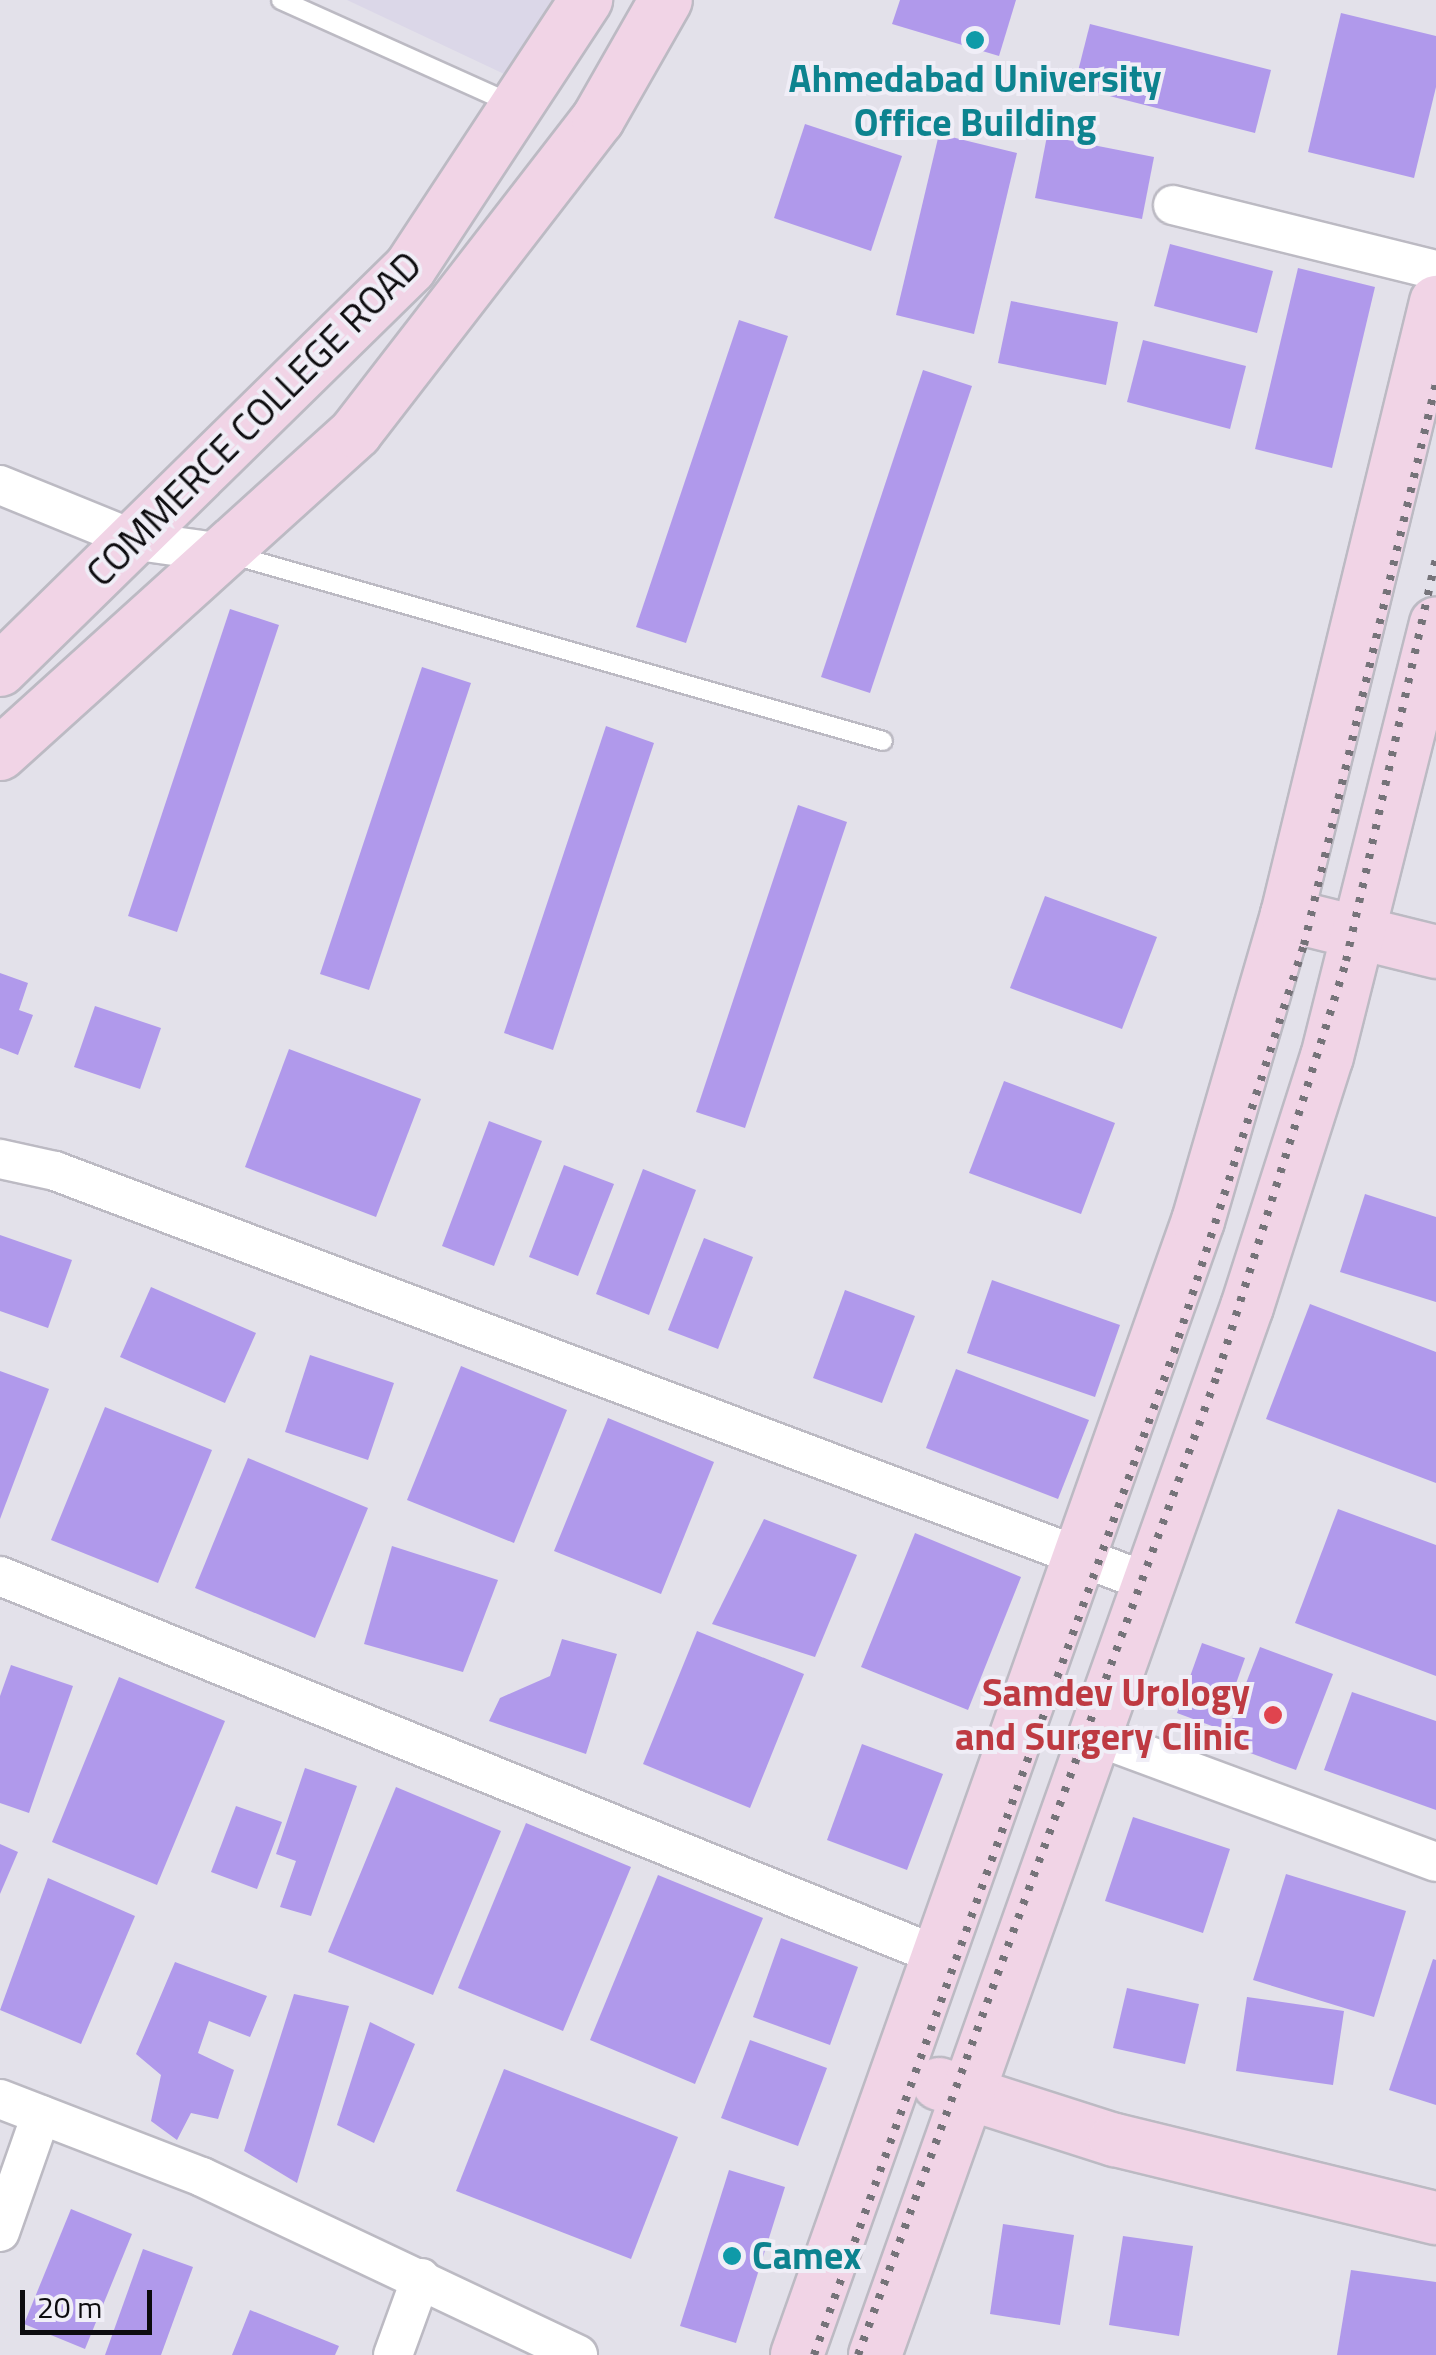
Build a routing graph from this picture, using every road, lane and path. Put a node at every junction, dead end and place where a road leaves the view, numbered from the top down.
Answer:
1 (281, 0) edge
2 (666, 0) edge
3 (575, 8) edge
4 (522, 108) junction
5 (1174, 205) dead end
6 (1436, 270) edge
7 (1436, 302) edge
8 (0, 484) edge
9 (138, 541) junction
10 (230, 554) junction
11 (1436, 623) edge
12 (0, 670) edge
13 (883, 741) dead end
14 (0, 754) edge
15 (1288, 915) junction
16 (1362, 933) junction
17 (1436, 952) edge
18 (0, 1159) edge
19 (1081, 1557) junction
20 (0, 1576) edge
21 (1155, 1585) junction
22 (1098, 1737) junction
23 (1436, 1862) edge
24 (941, 1956) junction
25 (900, 2070) junction
26 (970, 2096) junction
27 (0, 2099) edge
28 (41, 2115) junction
29 (1436, 2218) edge
30 (0, 2232) edge
31 (421, 2278) junction
32 (394, 2355) edge
33 (578, 2355) edge
34 (797, 2355) edge
35 (875, 2355) edge

1 - 4 lane
2 - 10 main road, COMMERCE COLLEGE ROAD
3 - 4 main road, COMMERCE COLLEGE ROAD
4 - 9 main road, COMMERCE COLLEGE ROAD
5 - 6 street
7 - 15 main road
8 - 9 street
9 - 10 street
9 - 12 main road, COMMERCE COLLEGE ROAD
10 - 13 lane
10 - 14 main road, COMMERCE COLLEGE ROAD
11 - 16 main road
15 - 16 main road
15 - 19 main road
16 - 17 main road
16 - 21 main road
18 - 19 street
19 - 21 street
19 - 24 main road
20 - 24 street
21 - 22 main road
22 - 23 street
22 - 26 main road
24 - 25 main road
25 - 26 main road
25 - 34 main road
26 - 29 main road
26 - 35 main road
27 - 28 street
28 - 30 street
28 - 31 street
31 - 32 street
31 - 33 street

